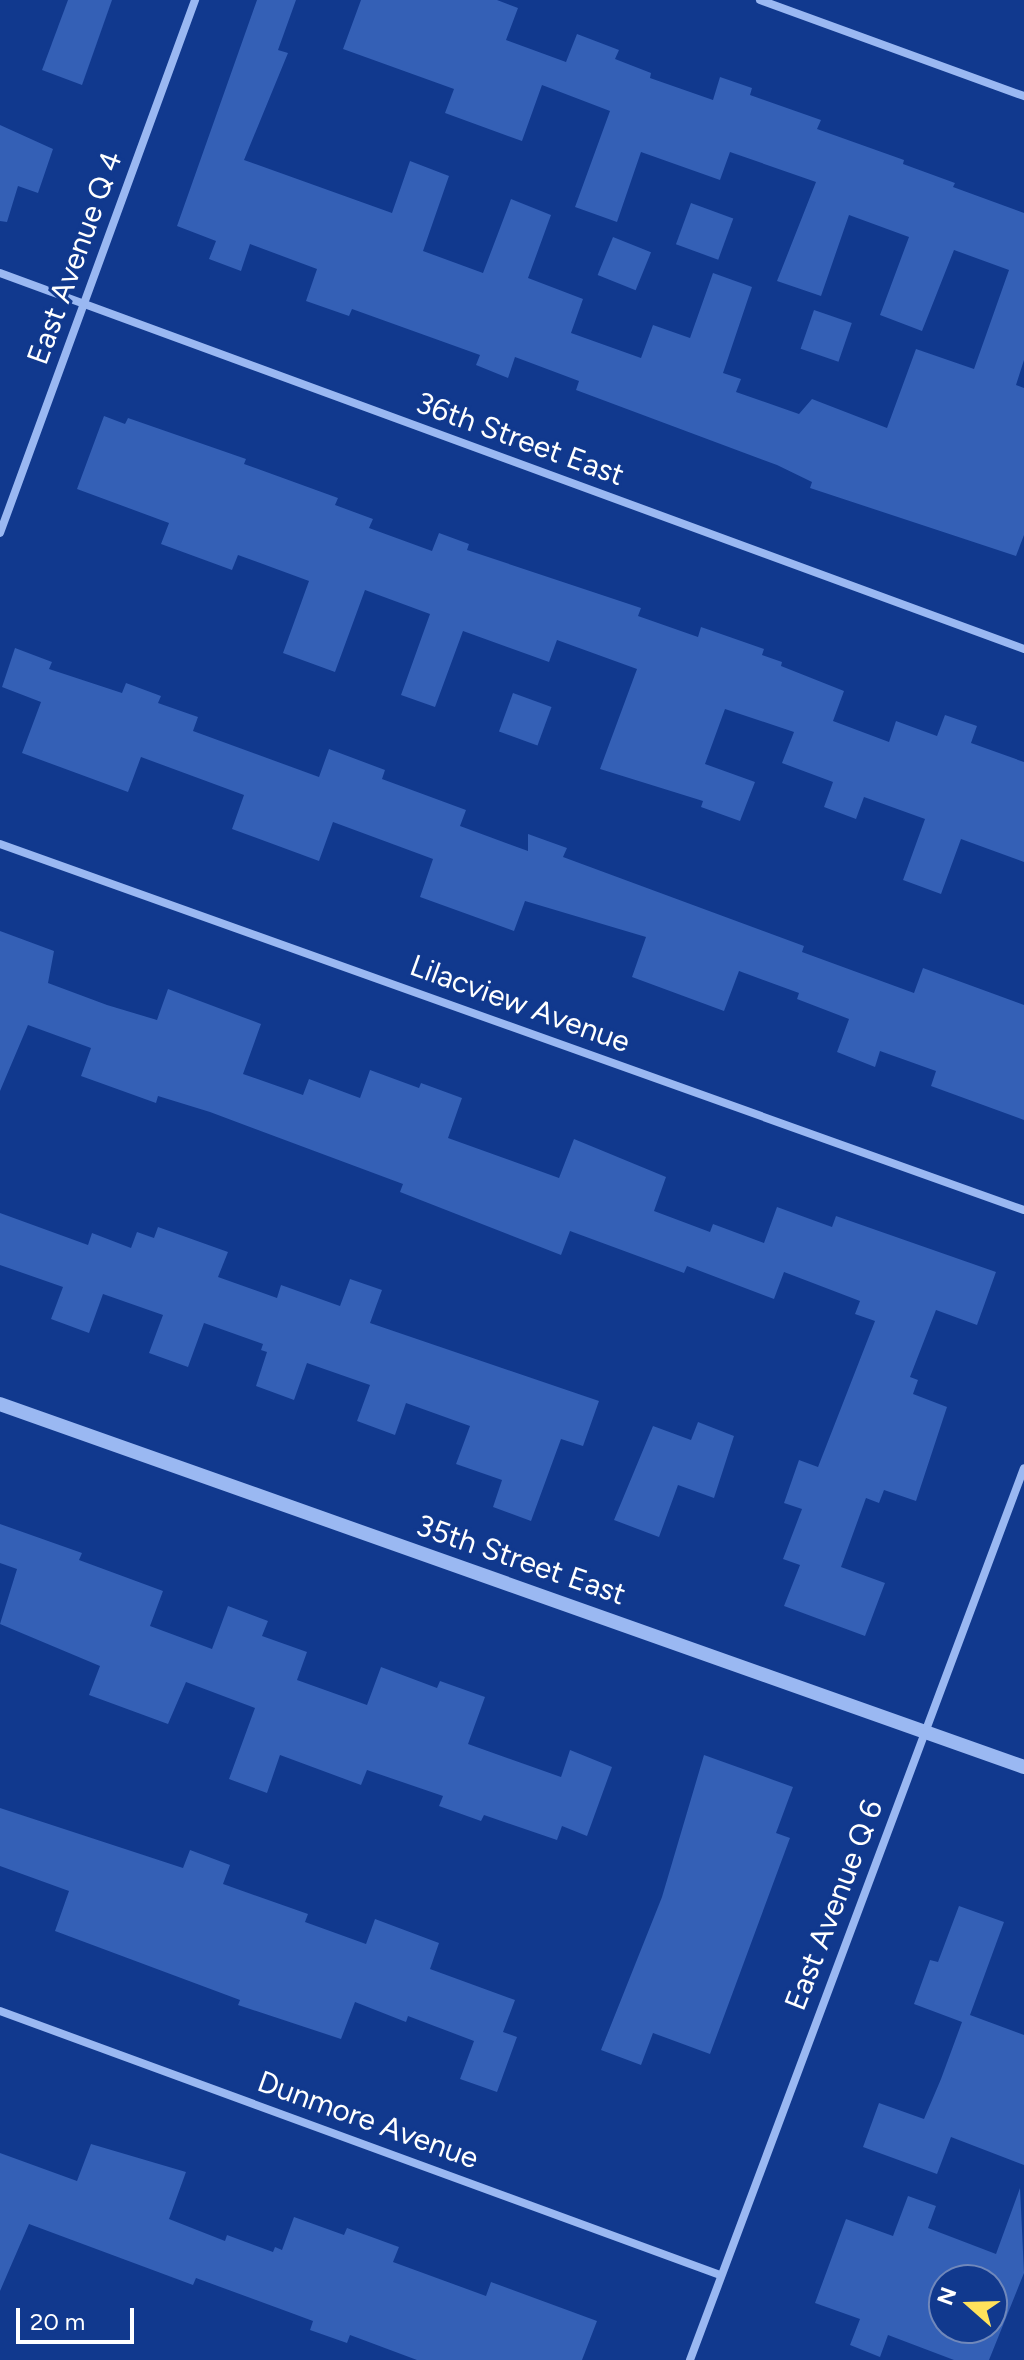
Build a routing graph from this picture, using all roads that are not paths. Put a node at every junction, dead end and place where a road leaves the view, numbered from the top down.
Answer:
1 (195, 0) edge
2 (760, 0) edge
3 (1024, 96) edge
4 (0, 273) edge
5 (85, 304) junction
6 (0, 533) edge
7 (1024, 649) edge
8 (0, 844) edge
9 (1024, 1210) edge
10 (0, 1404) edge
11 (1024, 1468) edge
12 (925, 1730) junction
13 (1024, 1767) edge
14 (0, 2011) edge
15 (720, 2275) junction
16 (690, 2360) edge

1 - 5 street, East Avenue Q 4
2 - 3 street
4 - 5 street, 36th Street East
5 - 6 street, East Avenue Q 4
5 - 7 street, 36th Street East
8 - 9 street, Lilacview Avenue
10 - 12 street, 35th Street East
11 - 12 street, East Avenue Q 6
12 - 13 street, 35th Street East
12 - 15 street, East Avenue Q 6
14 - 15 street, Dunmore Avenue
15 - 16 street, East Avenue Q 6

